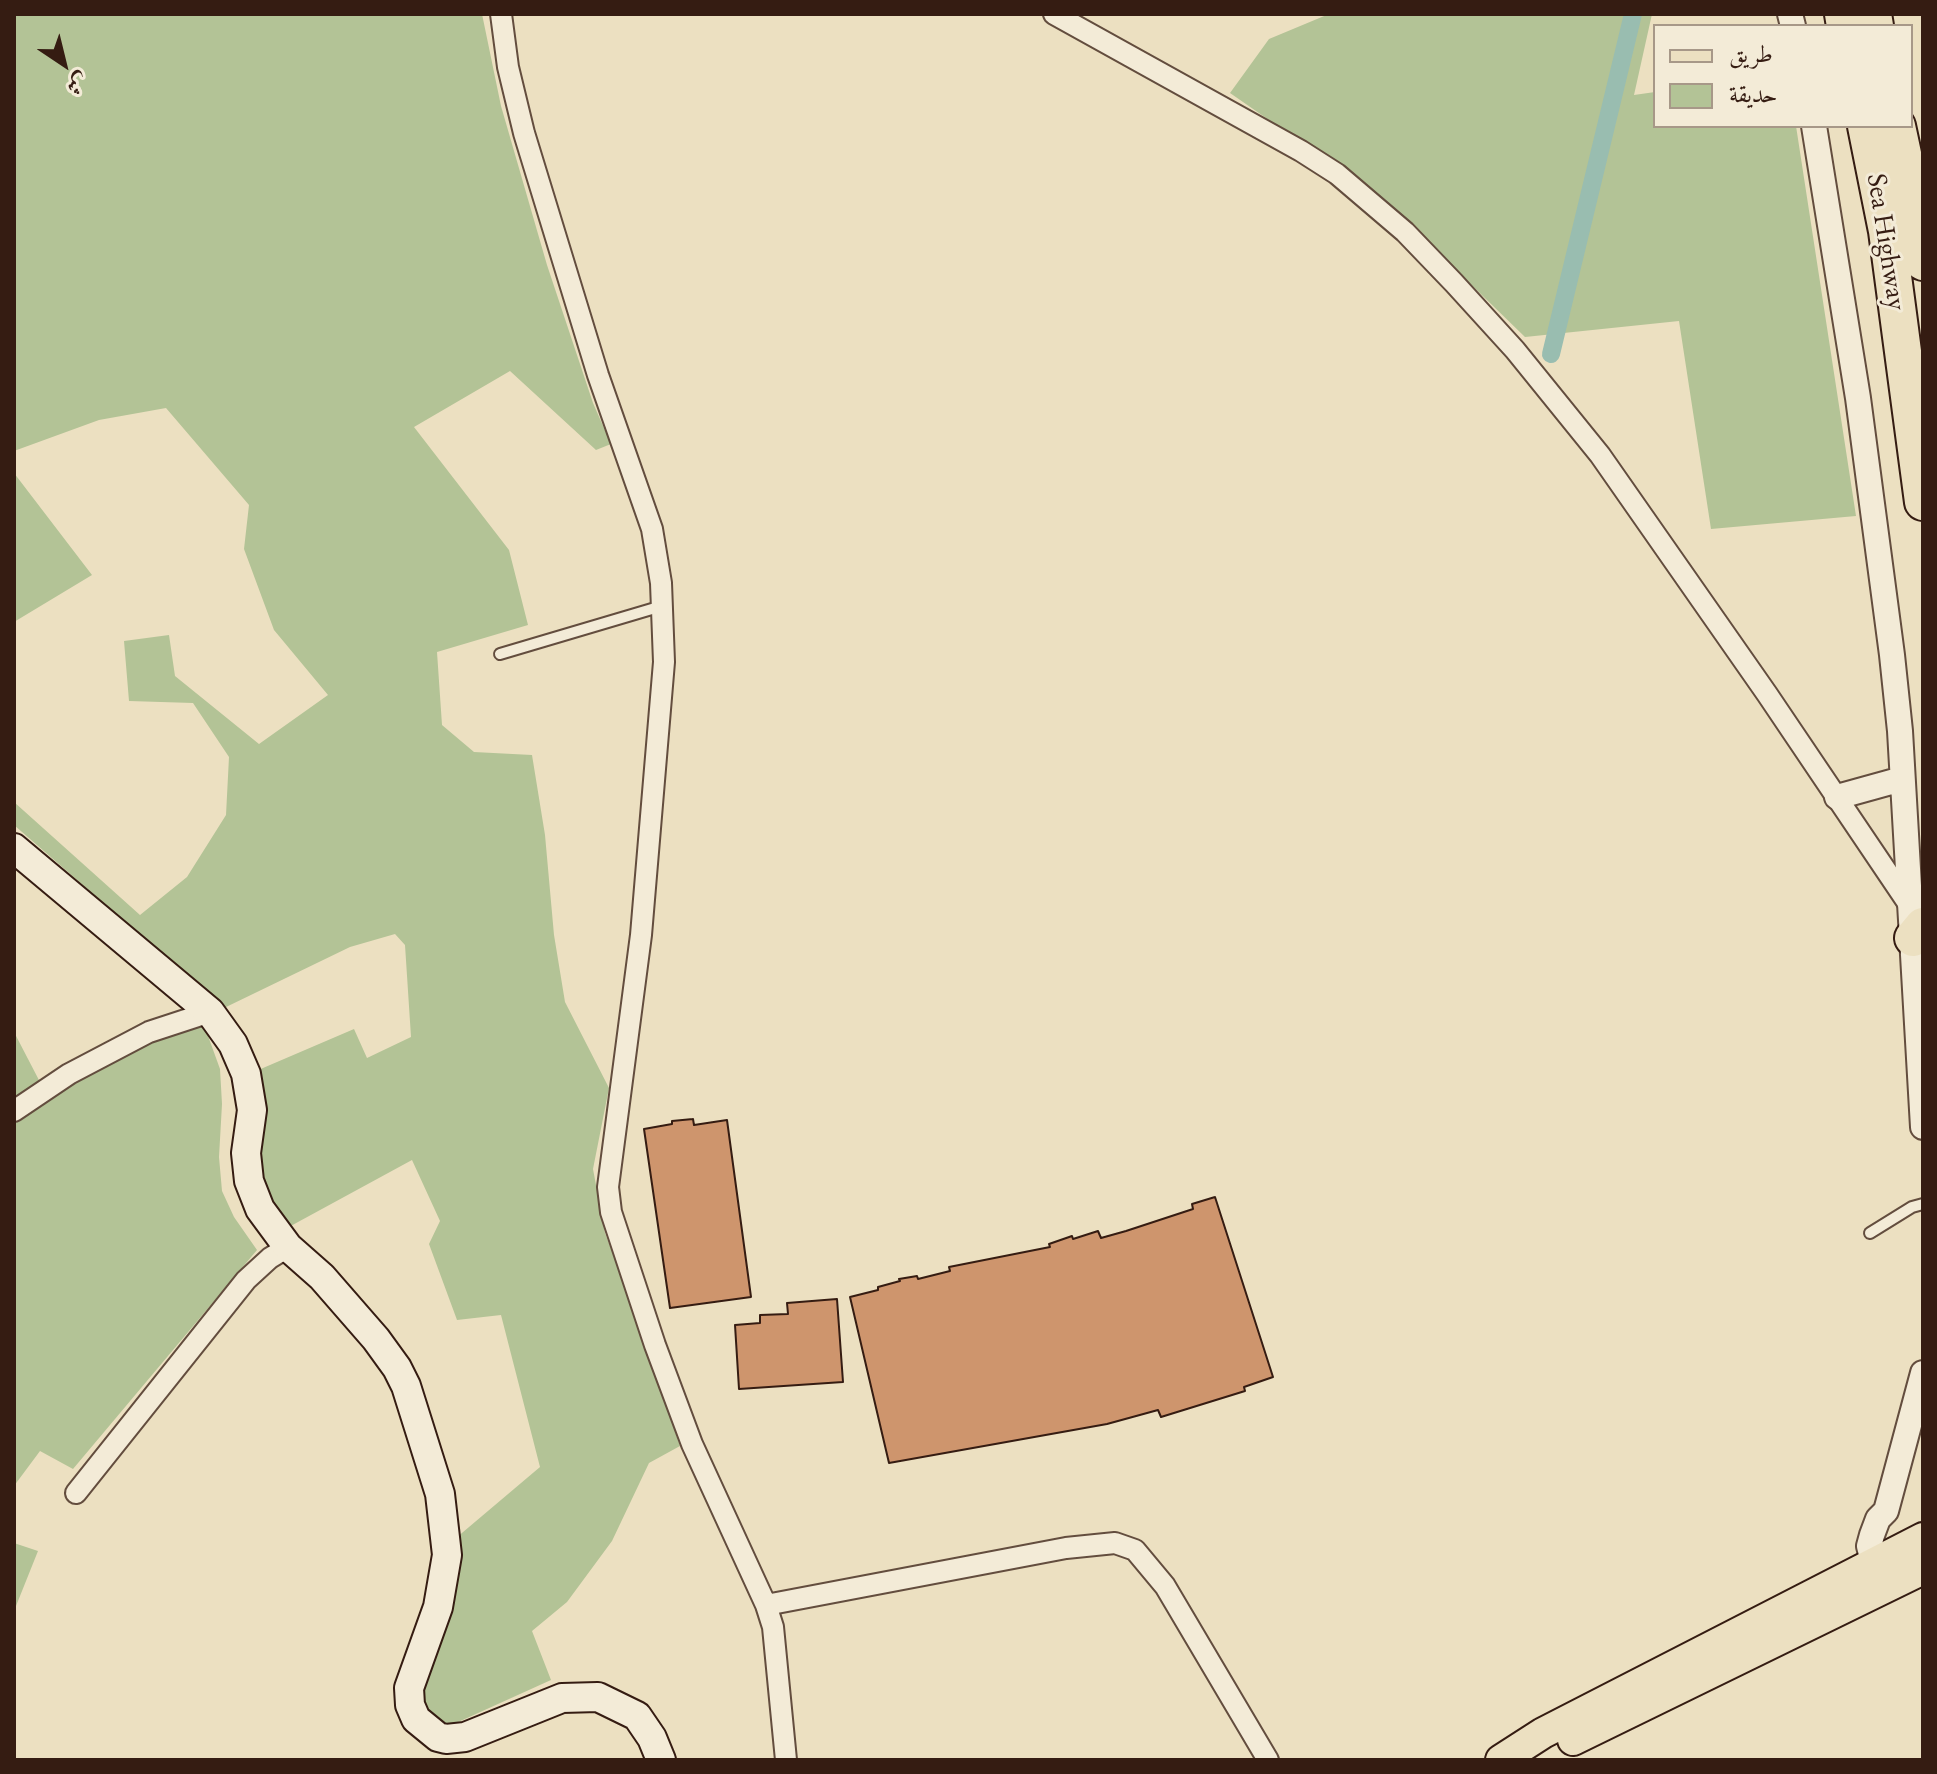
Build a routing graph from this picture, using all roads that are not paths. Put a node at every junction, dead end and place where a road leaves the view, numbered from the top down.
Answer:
1 (501, 14) edge
2 (1054, 14) edge
3 (1814, 128) edge
4 (1866, 128) edge
5 (1897, 128) edge
6 (1923, 262) edge
7 (1923, 502) edge
8 (662, 606) junction
9 (500, 654) dead end
10 (1902, 779) junction
11 (1837, 797) junction
12 (14, 848) edge
13 (1915, 923) edge
14 (210, 1012) junction
15 (14, 1111) edge
16 (1923, 1127) edge
17 (1923, 1204) edge
18 (1870, 1233) dead end
19 (288, 1247) junction
20 (1923, 1373) edge
21 (76, 1493) dead end
22 (1886, 1511) junction
23 (1920, 1555) edge
24 (1882, 1574) junction
25 (766, 1605) junction
26 (661, 1760) edge
27 (786, 1760) edge
28 (1268, 1760) edge
29 (1501, 1760) edge
30 (1525, 1760) edge

1 - 8 street
2 - 11 street
3 - 10 street
4 - 7 highway, Sea Highway
5 - 6 highway, Sea Highway
8 - 9 lane
8 - 25 street
10 - 11 street
10 - 13 street
11 - 13 street
12 - 14 main road
13 - 16 street
14 - 15 street
14 - 19 main road
17 - 18 lane
19 - 21 street
19 - 26 main road
20 - 22 street
22 - 23 street
22 - 24 street
23 - 24 main road
24 - 29 main road
24 - 30 main road
25 - 27 street
25 - 28 street

